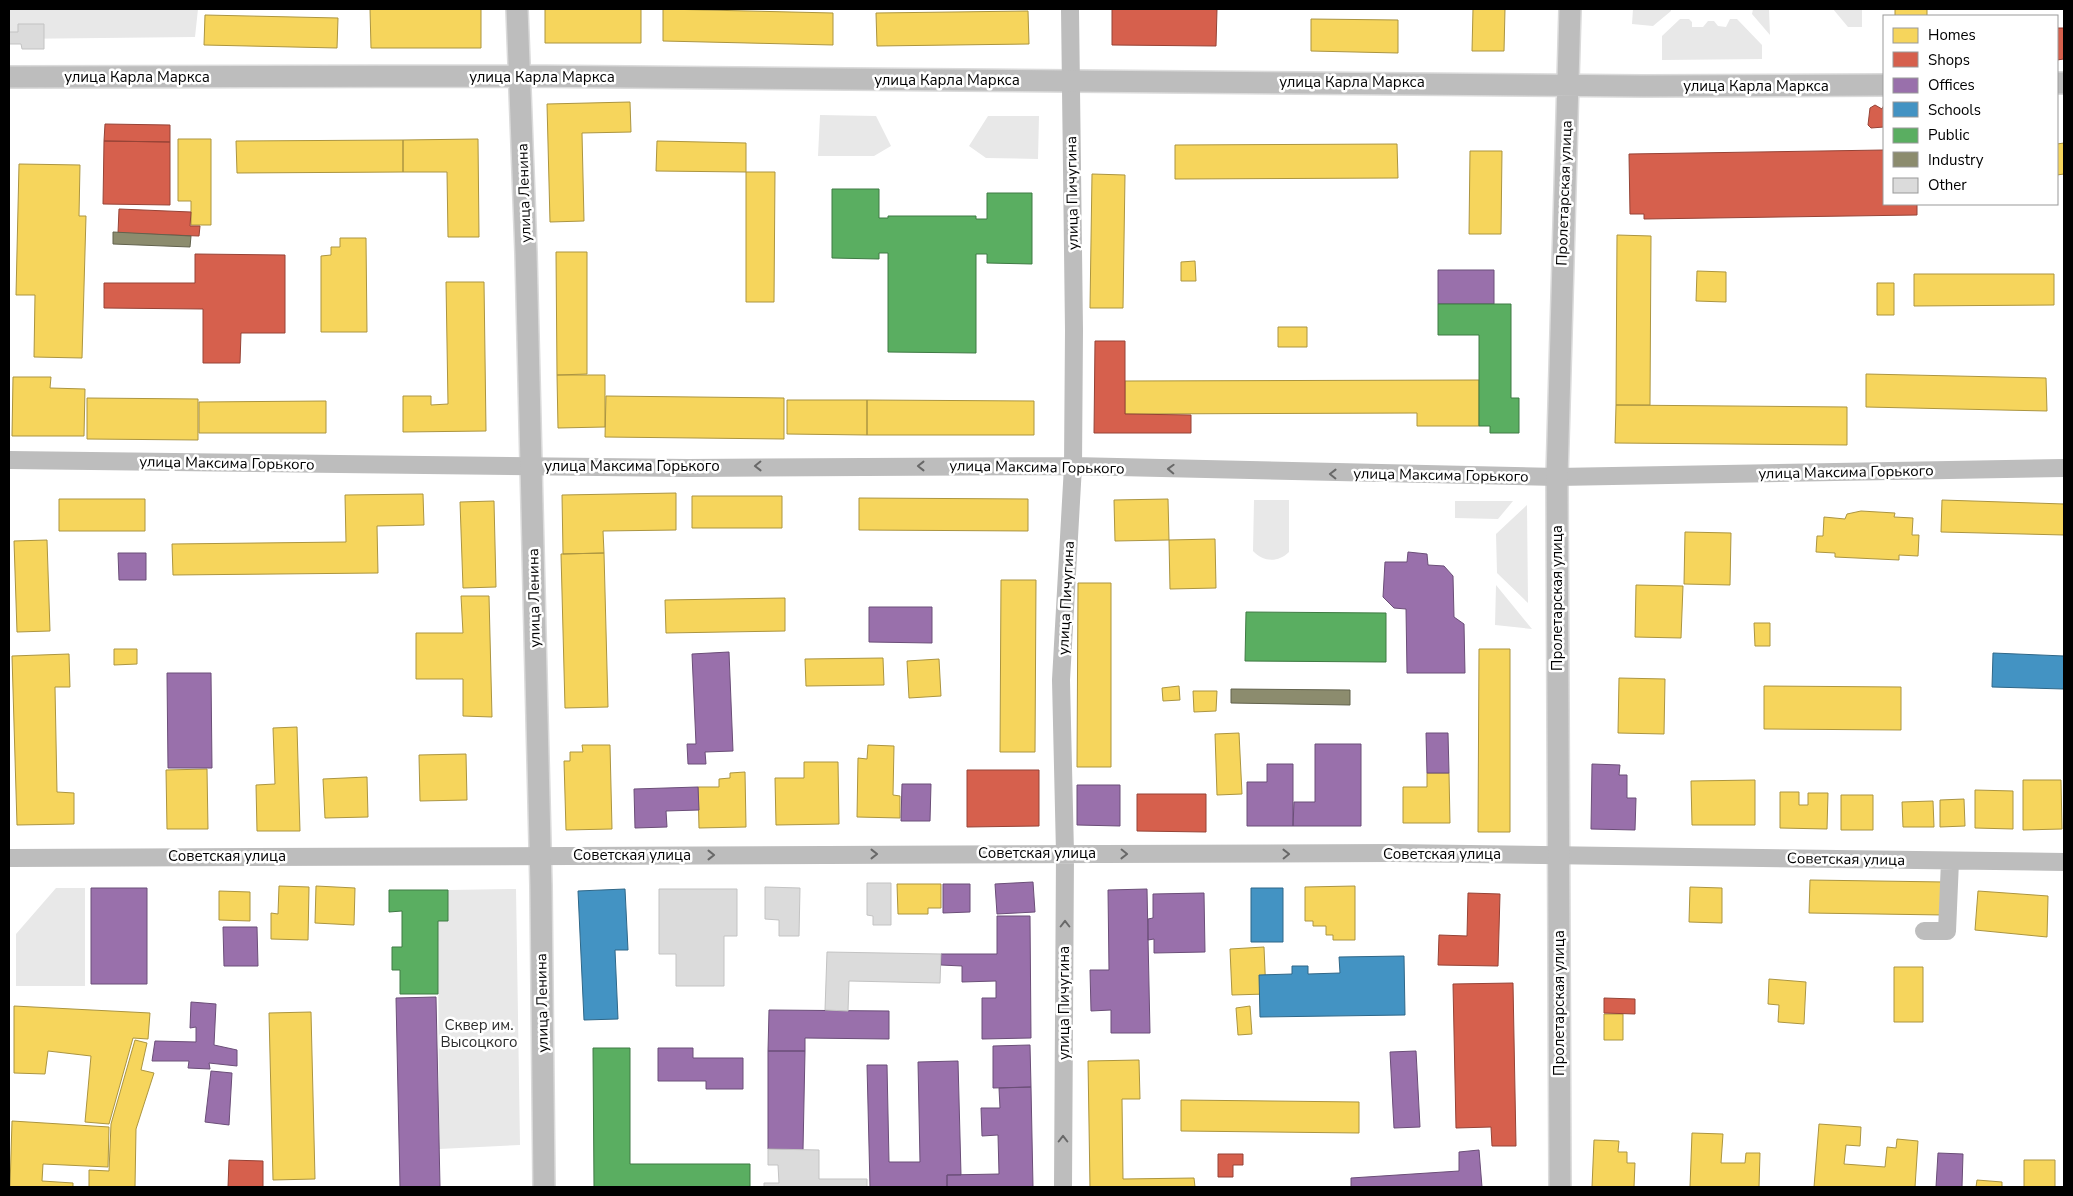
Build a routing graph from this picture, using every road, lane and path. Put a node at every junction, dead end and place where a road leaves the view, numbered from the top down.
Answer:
1 (516, 9) edge
2 (1070, 9) edge
3 (1570, 9) edge
4 (518, 76) junction
5 (9, 77) edge
6 (1071, 80) junction
7 (1567, 84) junction
8 (1883, 85) edge
9 (9, 460) edge
10 (531, 465) junction
11 (1073, 466) junction
12 (2064, 468) edge
13 (1557, 477) junction
14 (1065, 853) junction
15 (1560, 854) junction
16 (540, 856) junction
17 (9, 858) edge
18 (1950, 861) junction
19 (2064, 862) edge
20 (1924, 931) dead end
21 (544, 1187) edge
22 (1063, 1187) edge
23 (1560, 1187) edge

1 - 4 main road, улица Ленина
2 - 6 street, улица Пичугина
3 - 7 main road, Пролетарская улица
4 - 5 main road, улица Карла Маркса
4 - 6 main road, улица Карла Маркса
4 - 10 main road, улица Ленина
6 - 7 main road, улица Карла Маркса
6 - 11 street, улица Пичугина
7 - 8 main road, улица Карла Маркса
7 - 13 main road, Пролетарская улица
9 - 10 street, улица Максима Горького
11 -> 10 street, улица Максима Горького
10 - 16 main road, улица Ленина
13 -> 11 street, улица Максима Горького
11 - 14 street, улица Пичугина
12 - 13 street, улица Максима Горького
13 - 15 main road, Пролетарская улица
14 -> 15 street, Советская улица
16 -> 14 street, Советская улица
22 -> 14 street, улица Пичугина
15 - 18 street, Советская улица
15 - 23 main road, Пролетарская улица
16 - 17 street, Советская улица
16 - 21 main road, улица Ленина
18 - 19 street, Советская улица
18 - 20 street

